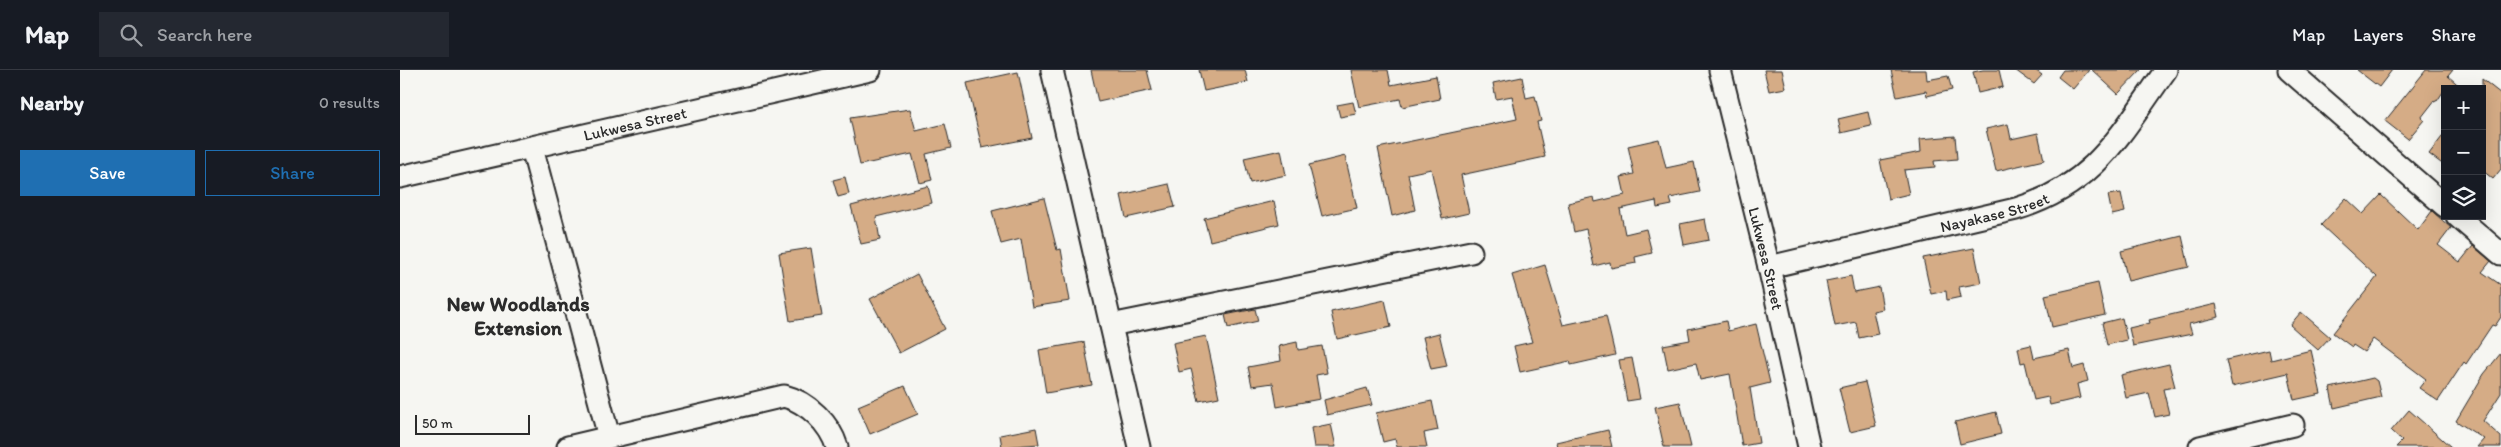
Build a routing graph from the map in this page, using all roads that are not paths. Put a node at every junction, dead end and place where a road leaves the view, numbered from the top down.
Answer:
1 (870, 70) edge
2 (1052, 70) edge
3 (1720, 70) edge
4 (2166, 70) edge
5 (2289, 70) edge
6 (532, 148) junction
7 (400, 177) edge
8 (2441, 203) edge
9 (2461, 220) edge
10 (1471, 252) dead end
11 (2501, 254) edge
12 (1769, 267) junction
13 (1111, 325) junction
14 (2293, 425) dead end
15 (609, 437) junction
16 (568, 447) edge
17 (837, 447) edge
18 (1140, 447) edge
19 (1809, 447) edge
20 (2200, 447) edge

1 - 6 street, Lukwesa Street
2 - 13 street
3 - 12 street, Lukwesa Street
4 - 12 street, Nayakase Street
5 - 8 street
6 - 7 street, Lukwesa Street
6 - 15 street
9 - 11 street
10 - 13 street
12 - 19 street, Lukwesa Street
13 - 18 street
14 - 20 street
15 - 16 street
15 - 17 street

